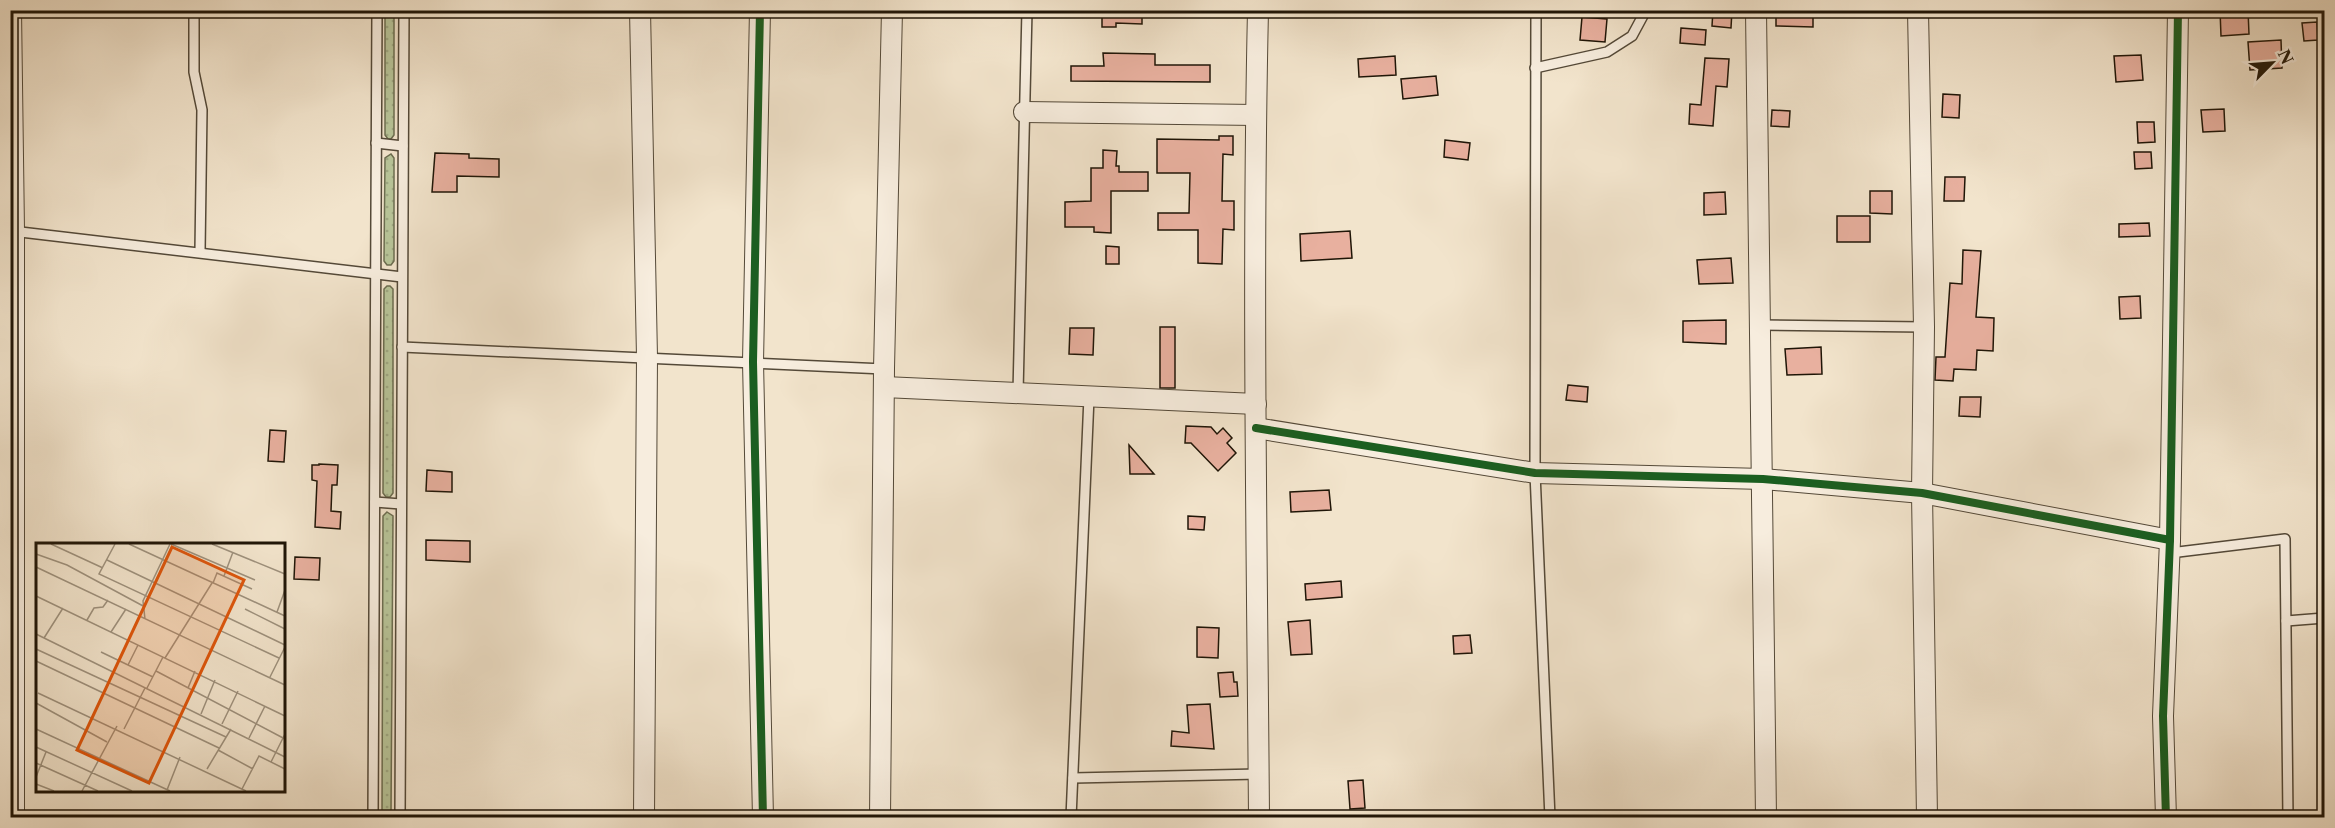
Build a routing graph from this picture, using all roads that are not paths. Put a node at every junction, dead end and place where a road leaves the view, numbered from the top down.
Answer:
1 (11, 10) edge
2 (194, 10) edge
3 (377, 10) edge
4 (404, 10) edge
5 (640, 10) edge
6 (760, 10) edge
7 (892, 10) edge
8 (1027, 10) edge
9 (1258, 10) edge
10 (1536, 10) edge
11 (1756, 10) edge
12 (1918, 10) edge
13 (2178, 10) edge
14 (1645, 11) edge
15 (1535, 68) junction
16 (1024, 112) junction
17 (1256, 115) junction
18 (376, 143) junction
19 (403, 146) junction
20 (12, 231) edge
21 (200, 251) junction
22 (376, 274) junction
23 (402, 277) junction
24 (1760, 325) junction
25 (1924, 327) junction
26 (402, 347) junction
27 (647, 357) junction
28 (753, 362) junction
29 (884, 378) junction
30 (1018, 393) junction
31 (1089, 397) junction
32 (1256, 404) junction
33 (1256, 429) junction
34 (1535, 473) junction
35 (1763, 479) junction
36 (1922, 493) junction
37 (375, 502) junction
38 (401, 504) junction
39 (2170, 546) junction
40 (2325, 618) edge
41 (2286, 621) junction
42 (12, 719) edge
43 (1259, 774) junction
44 (1073, 778) junction
45 (14, 818) edge
46 (373, 818) edge
47 (400, 818) edge
48 (645, 818) edge
49 (763, 818) edge
50 (880, 818) edge
51 (1071, 818) edge
52 (1259, 818) edge
53 (1550, 818) edge
54 (1766, 818) edge
55 (1926, 818) edge
56 (2166, 818) edge
57 (2288, 818) edge

1 - 20 street
2 - 21 lane
3 - 18 lane
4 - 19 lane
5 - 27 street
6 - 28 street
7 - 29 street
8 - 16 lane
9 - 17 street
10 - 15 lane
11 - 24 street
12 - 25 street
13 - 39 street
14 - 15 lane
15 - 34 lane
16 - 17 street
16 - 30 lane
17 - 32 street
18 - 19 lane
18 - 22 lane
19 - 23 lane
20 - 21 lane
20 - 42 street
21 - 22 lane
22 - 23 lane
22 - 37 lane
23 - 26 lane
24 - 25 lane
24 - 35 street
25 - 36 street
26 - 27 lane
26 - 38 lane
27 - 28 lane
27 - 48 street
28 - 29 lane
28 - 49 street
29 - 30 street
29 - 50 street
30 - 31 street
31 - 32 street
31 - 44 lane
32 - 33 street
33 - 34 street
33 - 43 street
34 - 35 street
34 - 53 lane
35 - 36 street
35 - 54 street
36 - 39 street
36 - 55 street
37 - 38 lane
37 - 46 lane
38 - 47 lane
39 - 41 lane
39 - 56 street
40 - 41 lane
41 - 57 lane
42 - 45 street
43 - 44 lane
43 - 52 street
44 - 51 lane

